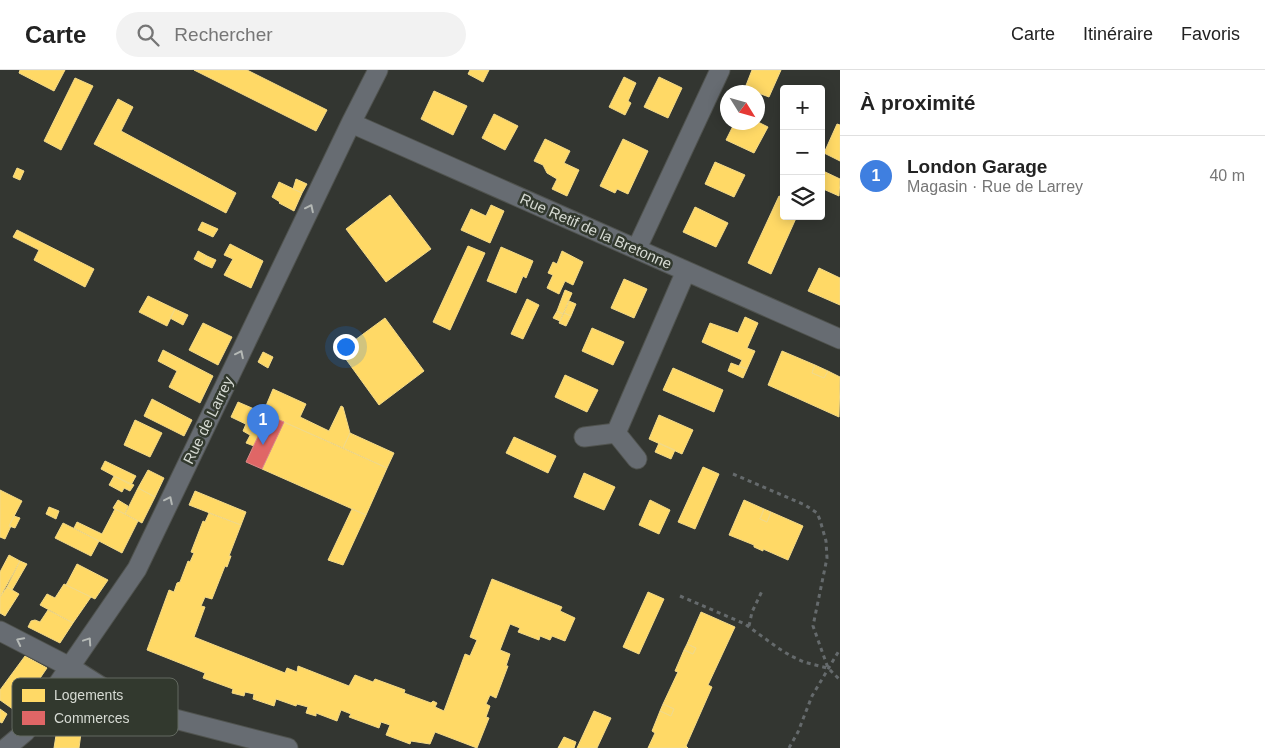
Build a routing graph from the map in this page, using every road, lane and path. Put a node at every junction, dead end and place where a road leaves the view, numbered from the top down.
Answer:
1 (378, 70) edge
2 (720, 70) edge
3 (351, 123) junction
4 (637, 248) junction
5 (686, 271) junction
6 (840, 339) edge
7 (616, 433) junction
8 (584, 437) dead end
9 (637, 459) dead end
10 (733, 474) dead end
11 (763, 589) dead end
12 (680, 596) dead end
13 (749, 626) junction
14 (0, 631) edge
15 (840, 649) edge
16 (70, 667) junction
17 (828, 668) junction
18 (63, 678) edge
19 (87, 678) edge
20 (840, 680) edge
21 (178, 720) edge
22 (20, 736) edge
23 (6, 748) edge
24 (288, 748) edge
25 (789, 748) edge

1 - 3 street, Rue de Larrey
2 - 4 street
3 - 4 street, Rue Retif de la Bretonne
16 -> 3 street, Rue de Larrey
4 - 5 street, Rue Retif de la Bretonne
5 - 6 street, Rue Retif de la Bretonne
5 - 7 street
7 - 8 street
7 - 9 street
10 - 17 path
11 - 13 path
12 - 13 path
13 - 17 path
16 -> 14 street
15 - 17 path
16 - 18 street, Rue de Larrey
16 - 19 street
17 - 20 path
17 - 25 path
21 - 24 street
22 - 23 street, Rue de Larrey

